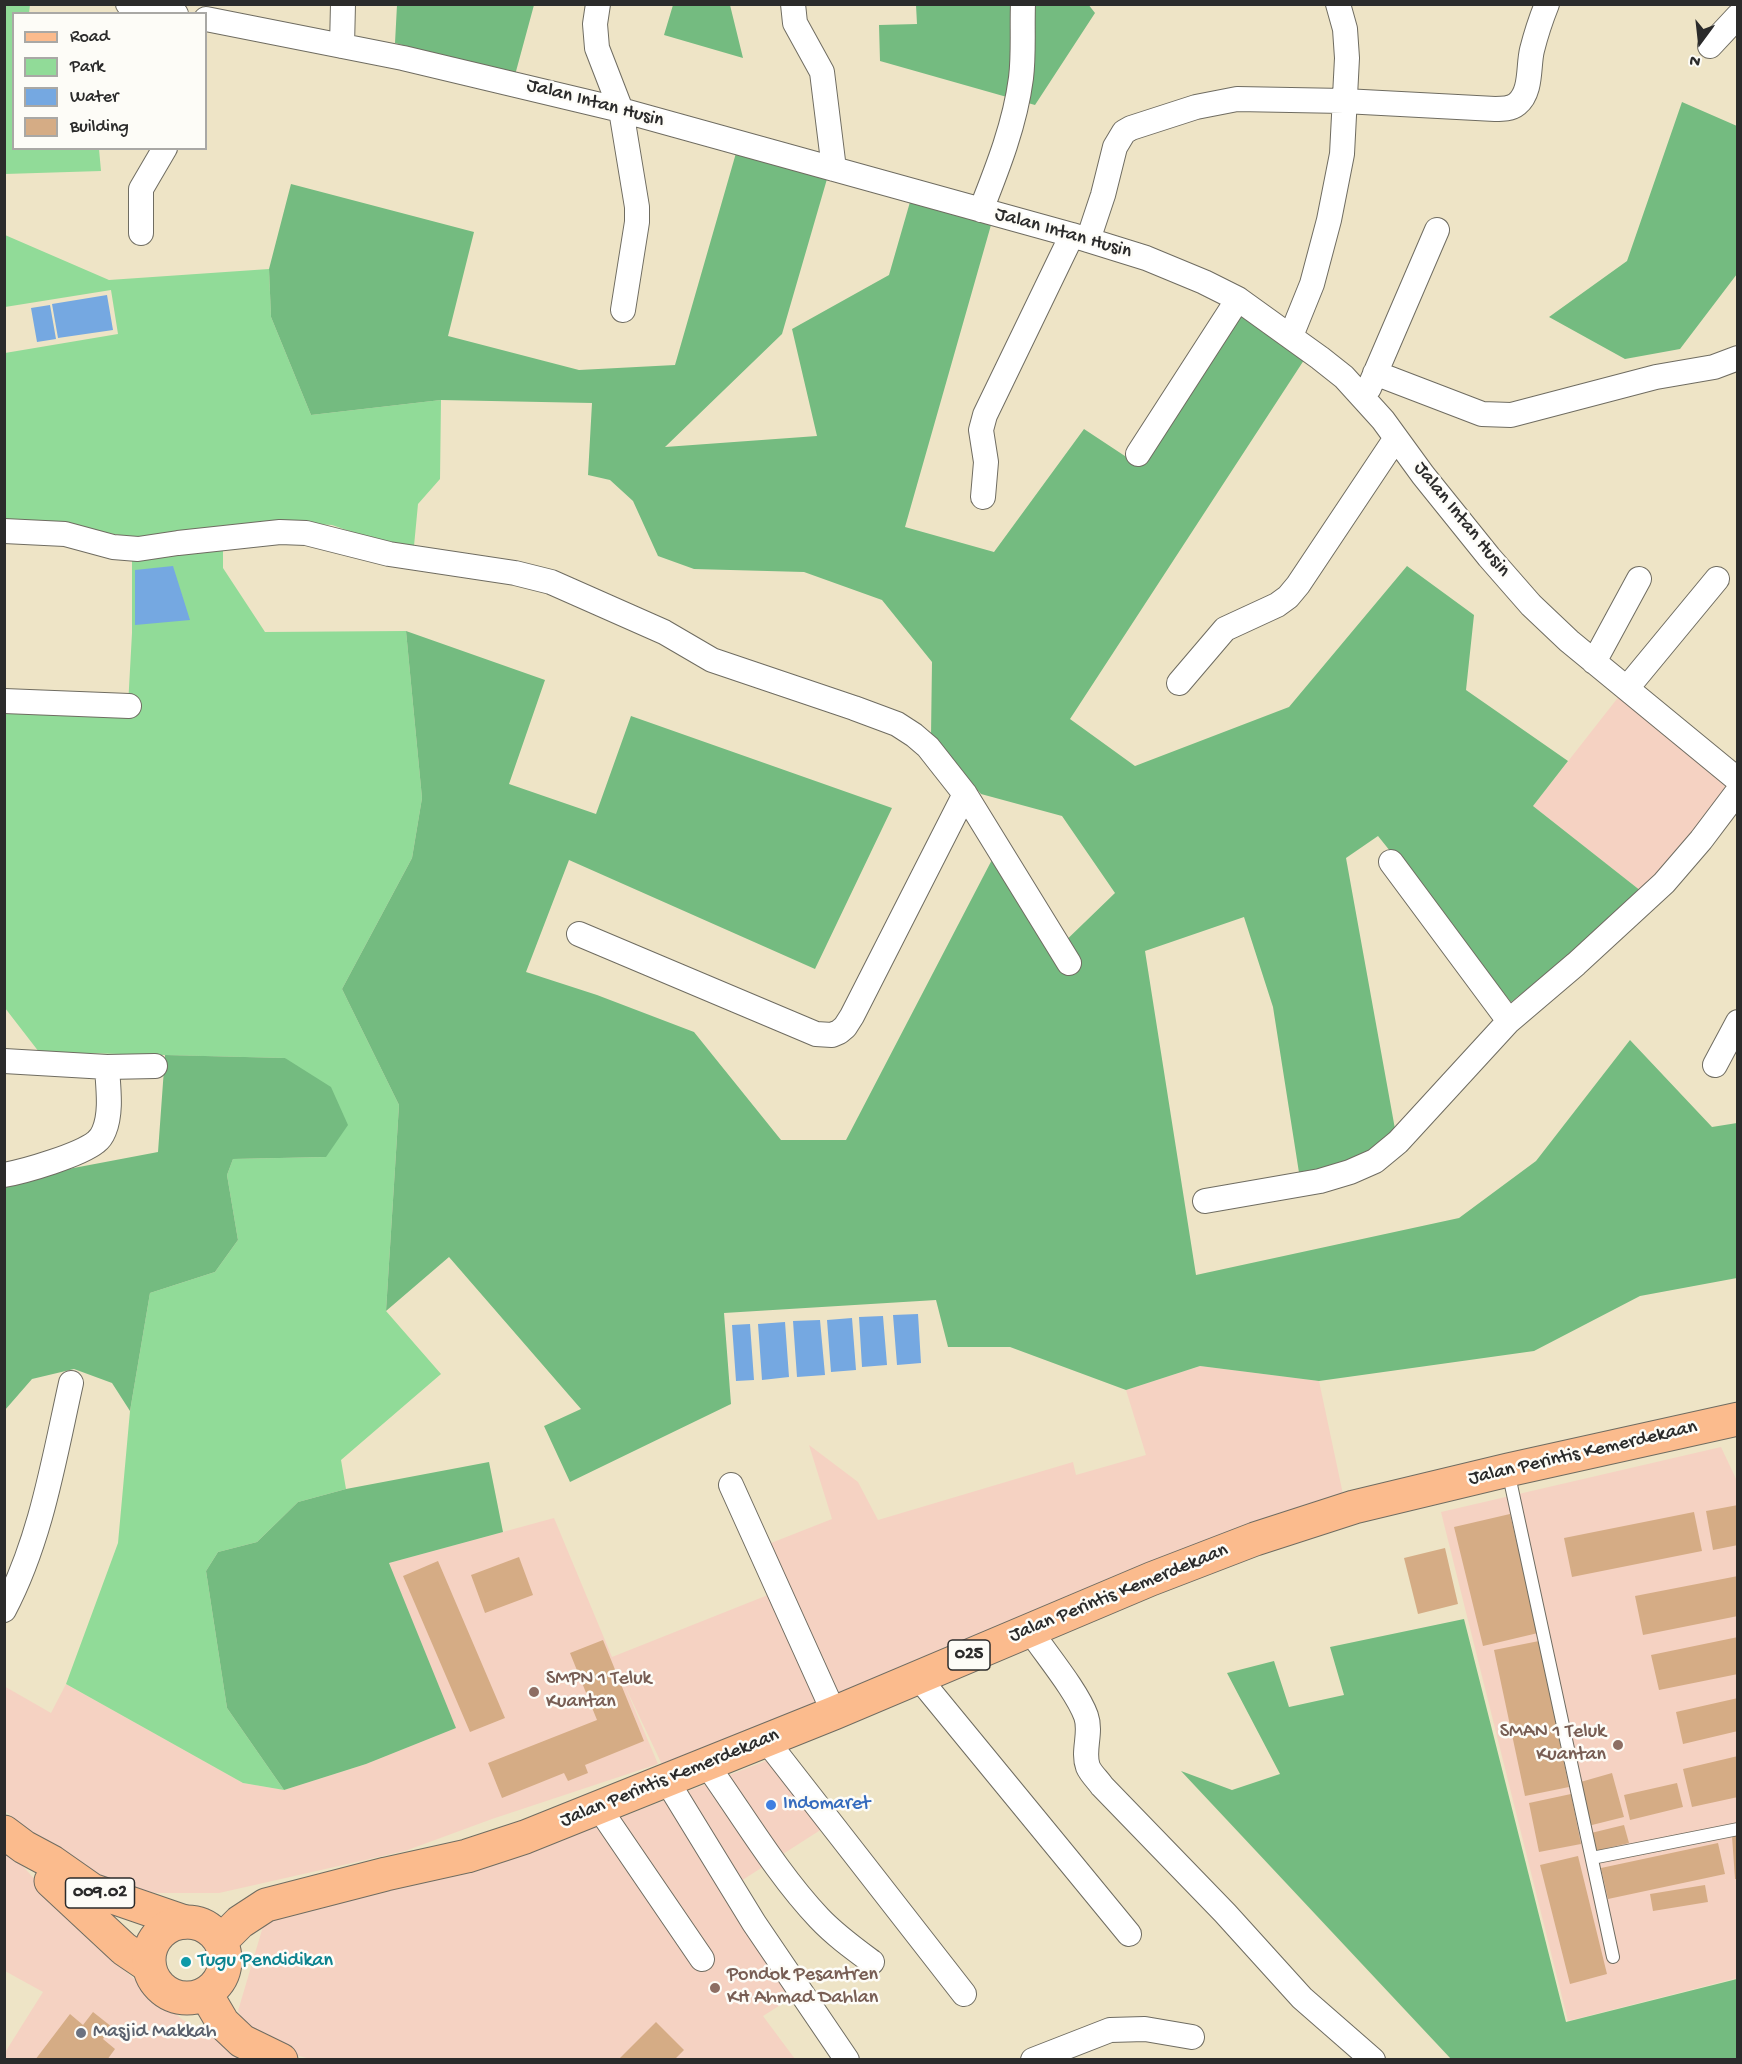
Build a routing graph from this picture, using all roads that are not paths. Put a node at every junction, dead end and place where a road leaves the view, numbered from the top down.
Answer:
1 (128, 4) edge
2 (343, 4) edge
3 (598, 4) edge
4 (793, 4) edge
5 (1023, 4) edge
6 (1338, 4) edge
7 (1547, 4) edge
8 (165, 12) edge
9 (1737, 16) edge
10 (207, 19) edge
11 (342, 46) junction
12 (1710, 46) dead end
13 (1344, 101) junction
14 (621, 110) junction
15 (164, 150) edge
16 (834, 169) junction
17 (981, 210) junction
18 (1437, 230) dead end
19 (141, 233) dead end
20 (1080, 238) junction
21 (1238, 299) junction
22 (623, 310) dead end
23 (1291, 336) junction
24 (1737, 358) edge
25 (1375, 373) junction
26 (1365, 398) junction
27 (1396, 438) junction
28 (1138, 454) dead end
29 (983, 497) dead end
30 (4, 531) edge
31 (1639, 579) dead end
32 (1717, 579) dead end
33 (1594, 662) junction
34 (1179, 683) dead end
35 (1627, 688) junction
36 (4, 701) edge
37 (129, 706) dead end
38 (1737, 780) edge
39 (1737, 791) edge
40 (966, 794) junction
41 (1390, 862) dead end
42 (579, 934) dead end
43 (1069, 963) dead end
44 (1509, 1021) junction
45 (1737, 1023) edge
46 (4, 1061) edge
47 (1715, 1065) dead end
48 (155, 1066) dead end
49 (107, 1067) junction
50 (4, 1175) edge
51 (1205, 1200) dead end
52 (71, 1383) dead end
53 (1736, 1425) edge
54 (1508, 1470) junction
55 (731, 1485) dead end
56 (4, 1610) edge
57 (1029, 1629) junction
58 (918, 1677) junction
59 (834, 1713) junction
60 (766, 1740) junction
61 (707, 1765) junction
62 (668, 1781) junction
63 (598, 1808) junction
64 (1737, 1829) edge
65 (14, 1840) edge
66 (1592, 1858) junction
67 (184, 1922) junction
68 (1129, 1934) dead end
69 (220, 1941) junction
70 (1613, 1957) dead end
71 (702, 1959) dead end
72 (872, 1962) dead end
73 (149, 1966) junction
74 (206, 1994) junction
75 (964, 1994) dead end
76 (1192, 2037) dead end
77 (265, 2056) edge
78 (846, 2060) edge
79 (1034, 2060) edge
80 (1373, 2060) edge

1 - 8 street
2 - 11 street
3 - 14 street
4 - 16 street
5 - 17 street
6 - 13 street
7 - 13 street
9 - 12 street
10 - 11 street, Jalan Intan Husin
11 - 14 street, Jalan Intan Husin
13 - 20 street
13 - 23 street
14 - 16 street, Jalan Intan Husin
14 - 22 street
15 - 19 street
16 - 17 street, Jalan Intan Husin
17 - 20 street, Jalan Intan Husin
18 - 25 street
20 - 21 street, Jalan Intan Husin
20 - 29 street
21 - 23 street, Jalan Intan Husin
21 - 28 street
23 - 26 street, Jalan Intan Husin
24 - 25 street
25 - 26 street
26 - 27 street, Jalan Intan Husin
27 - 33 street, Jalan Intan Husin
27 - 34 street
30 - 40 street
31 - 33 street
32 - 35 street
33 - 35 street, Jalan Intan Husin
35 - 38 street, Jalan Intan Husin
36 - 37 street
39 - 44 street
40 - 42 street
40 - 43 street
41 - 44 street
44 - 51 street
45 - 47 street
46 - 49 street
48 - 49 street
49 - 50 street
52 - 56 street
53 - 54 main road, Jalan Perintis Kemerdekaan / 025
54 - 57 main road, Jalan Perintis Kemerdekaan / 025
54 - 66 lane
55 - 59 street
57 - 58 main road, Jalan Perintis Kemerdekaan / 025
57 - 80 street
58 - 59 main road, Jalan Perintis Kemerdekaan / 025
58 - 68 street
59 - 60 main road, Jalan Perintis Kemerdekaan / 025
60 - 61 main road, Jalan Perintis Kemerdekaan / 025
60 - 75 street
61 - 62 main road, Jalan Perintis Kemerdekaan / 025
61 - 72 street
62 - 63 main road, Jalan Perintis Kemerdekaan / 025
62 - 78 street
63 - 69 main road, Jalan Perintis Kemerdekaan / 025
63 - 71 street
64 - 66 lane
65 - 67 main road, 009.02
65 - 73 main road, 009.02
66 - 70 lane
67 - 69 main road
67 - 73 main road
69 - 74 main road
73 - 74 main road
74 - 77 main road
76 - 79 street

